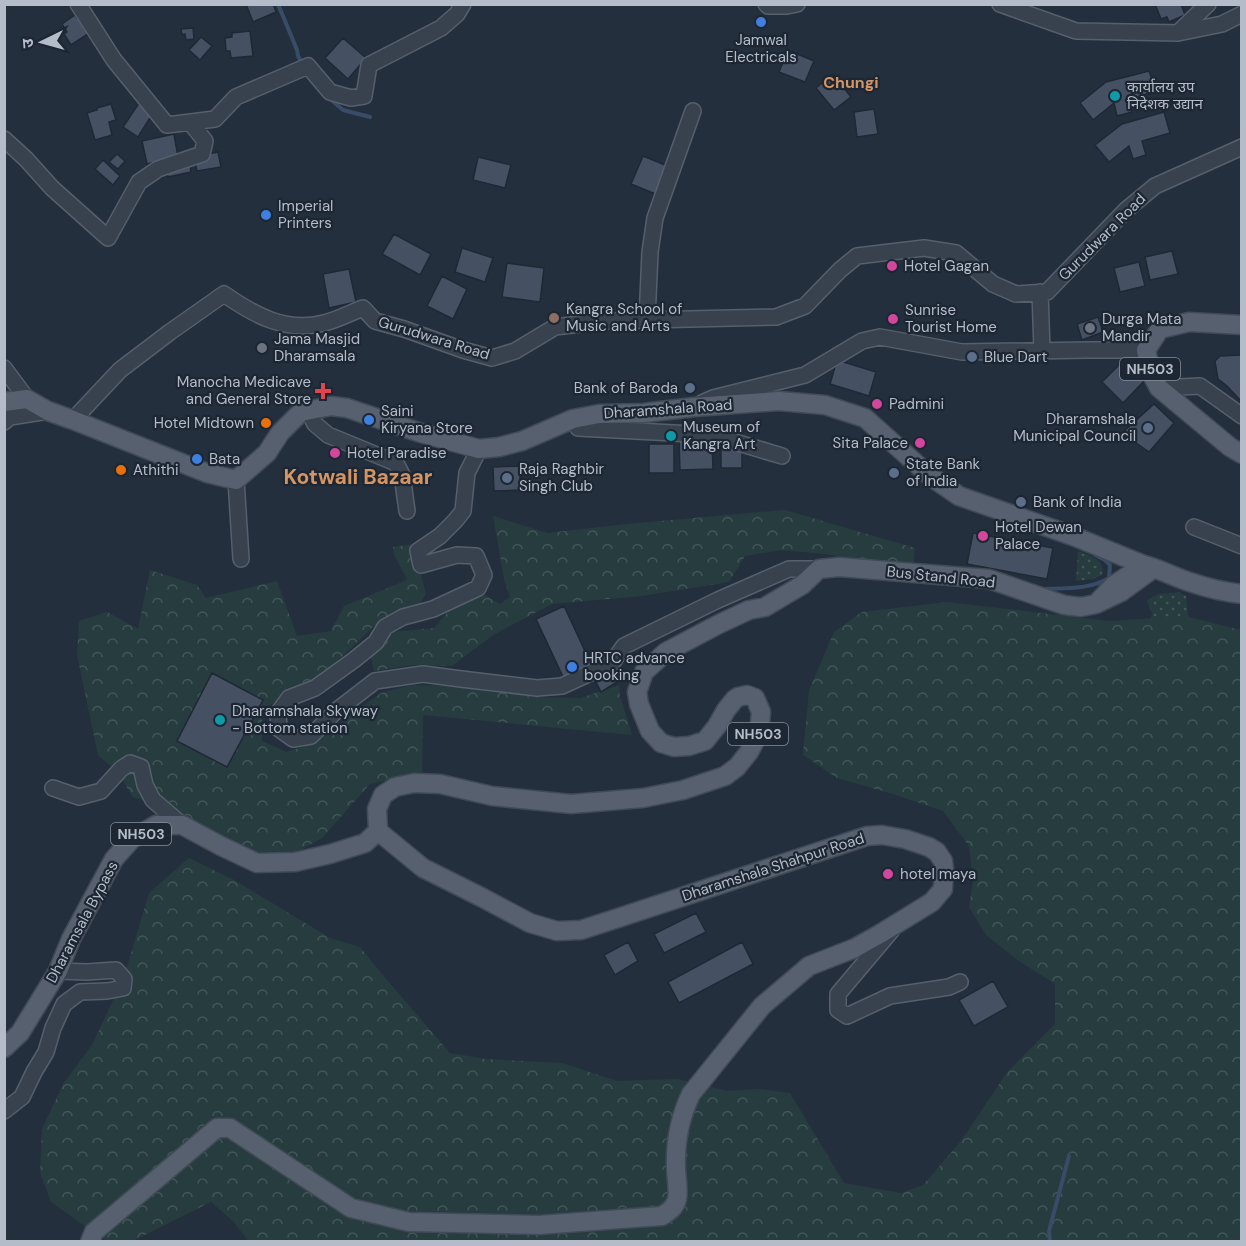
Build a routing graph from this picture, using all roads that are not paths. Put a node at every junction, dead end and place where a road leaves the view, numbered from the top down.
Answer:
1 (78, 4) edge
2 (463, 4) edge
3 (766, 4) edge
4 (797, 4) edge
5 (1000, 4) edge
6 (1208, 4) edge
7 (1242, 14) edge
8 (1178, 33) junction
9 (693, 111) dead end
10 (190, 122) junction
11 (4, 139) edge
12 (1242, 147) edge
13 (1040, 292) junction
14 (647, 320) junction
15 (1242, 324) edge
16 (1146, 350) junction
17 (1042, 351) junction
18 (4, 368) edge
19 (4, 383) edge
20 (1159, 388) junction
21 (27, 399) junction
22 (4, 402) edge
23 (694, 407) junction
24 (308, 410) junction
25 (48, 411) junction
26 (1242, 416) edge
27 (73, 420) junction
28 (4, 422) edge
29 (578, 428) dead end
30 (479, 449) junction
31 (1242, 454) edge
32 (782, 456) dead end
33 (236, 480) junction
34 (407, 512) dead end
35 (1194, 527) dead end
36 (1242, 546) edge
37 (241, 559) dead end
38 (1149, 567) junction
39 (819, 569) junction
40 (1242, 594) edge
41 (53, 788) dead end
42 (183, 825) junction
43 (378, 831) junction
44 (898, 923) junction
45 (58, 971) junction
46 (960, 982) dead end
47 (4, 1048) edge
48 (4, 1111) edge
49 (90, 1242) edge

1 - 10 street
2 - 10 street
3 - 4 street
5 - 8 street
6 - 8 street
7 - 8 street
9 - 14 street
10 - 11 street
12 - 13 street, Gurudwara Road
13 - 14 street, Gurudwara Road
13 - 17 street
14 - 27 street, Gurudwara Road
15 - 16 main road, NH503
16 - 17 street
16 - 20 main road, NH503
17 - 23 street
18 - 21 street
19 - 21 street
20 - 26 street
20 - 31 main road, NH503
21 - 22 main road
21 - 25 main road
23 - 30 main road, Dharamshala Road
23 - 38 main road, Dharamshala Road
24 - 30 main road
24 - 33 main road
24 - 34 street
25 - 27 main road
25 - 28 street
27 - 33 main road
29 - 32 street
30 - 39 street
33 - 37 street
35 - 36 street
38 - 39 main road, Bus Stand Road
38 - 40 main road, Dharamshala Road
39 - 43 main road, NH503
41 - 42 street
42 - 43 main road, NH503
42 - 45 main road, Dharamsala Bypass / NH503
43 - 44 main road, Dharamshala Shahpur Road
44 - 46 street
44 - 49 main road, Dharamshala Shahpur Road
45 - 47 main road, Dharamsala Bypass / NH503
45 - 48 street

